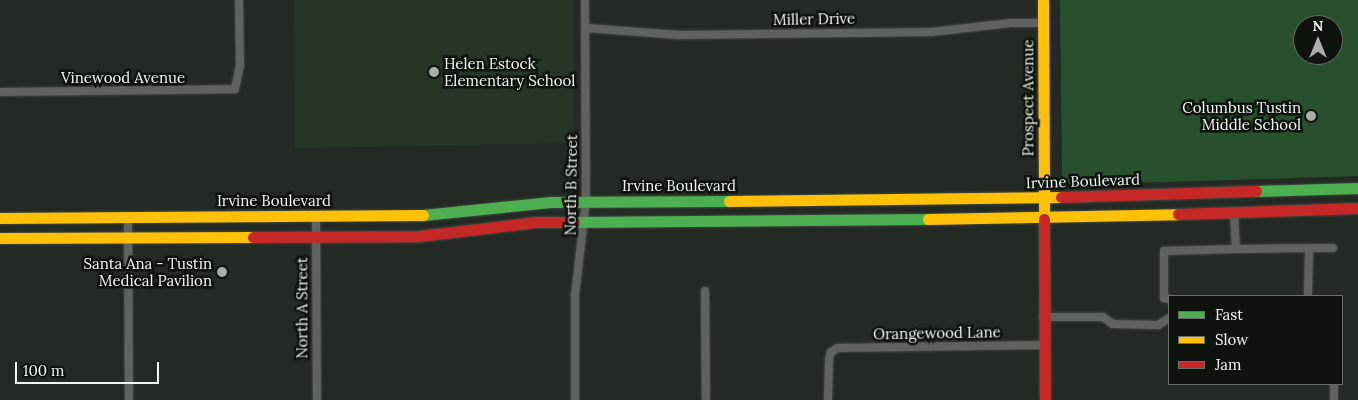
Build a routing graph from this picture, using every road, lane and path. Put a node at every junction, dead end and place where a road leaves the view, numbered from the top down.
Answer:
1 (239, 0) edge
2 (585, 0) edge
3 (1043, 0) edge
4 (1043, 23) junction
5 (586, 28) junction
6 (0, 92) edge
7 (1358, 188) edge
8 (1261, 191) junction
9 (1358, 195) edge
10 (1042, 198) junction
11 (763, 200) junction
12 (586, 202) junction
13 (1358, 208) edge
14 (1345, 209) junction
15 (1234, 212) junction
16 (316, 215) junction
17 (128, 217) junction
18 (0, 218) edge
19 (1042, 218) junction
20 (763, 220) junction
21 (585, 221) junction
22 (316, 236) junction
23 (128, 237) junction
24 (0, 238) edge
25 (1309, 248) junction
26 (1333, 248) dead end
27 (1236, 249) junction
28 (705, 292) dead end
29 (1308, 295) edge
30 (1168, 298) edge
31 (1044, 317) junction
32 (1168, 319) edge
33 (1044, 346) junction
34 (1334, 385) edge
35 (129, 400) edge
36 (317, 400) edge
37 (575, 400) edge
38 (706, 400) edge
39 (828, 400) edge
40 (1045, 400) edge
41 (1334, 400) edge

1 - 6 street, Vinewood Avenue
2 - 5 street, North B Street
3 - 4 main road, Prospect Avenue
4 - 5 street, Miller Drive
4 - 10 main road, Prospect Avenue
5 - 12 street, North B Street
7 - 8 main road, Irvine Boulevard
8 - 10 main road, Irvine Boulevard
8 - 15 main road
9 - 14 main road
10 - 11 main road, Irvine Boulevard
10 - 19 main road, Prospect Avenue
11 - 12 main road, Irvine Boulevard
11 - 20 main road
12 - 16 main road, Irvine Boulevard
12 - 21 street, North B Street
13 - 14 main road
14 - 15 main road
15 - 19 main road
15 - 27 street
16 - 17 main road, Irvine Boulevard
16 - 22 street, North A Street
17 - 18 main road, Irvine Boulevard
17 - 23 street
19 - 20 main road
19 - 31 main road, Prospect Avenue
20 - 21 main road
21 - 22 main road
21 - 37 street, North B Street
22 - 23 main road
22 - 36 street, North A Street
23 - 24 main road
23 - 35 street
25 - 26 street
25 - 27 street
25 - 29 street
27 - 30 street
28 - 38 street
31 - 32 street
31 - 33 main road, Prospect Avenue
33 - 39 street, Orangewood Lane
33 - 40 main road, Prospect Avenue
34 - 41 street

